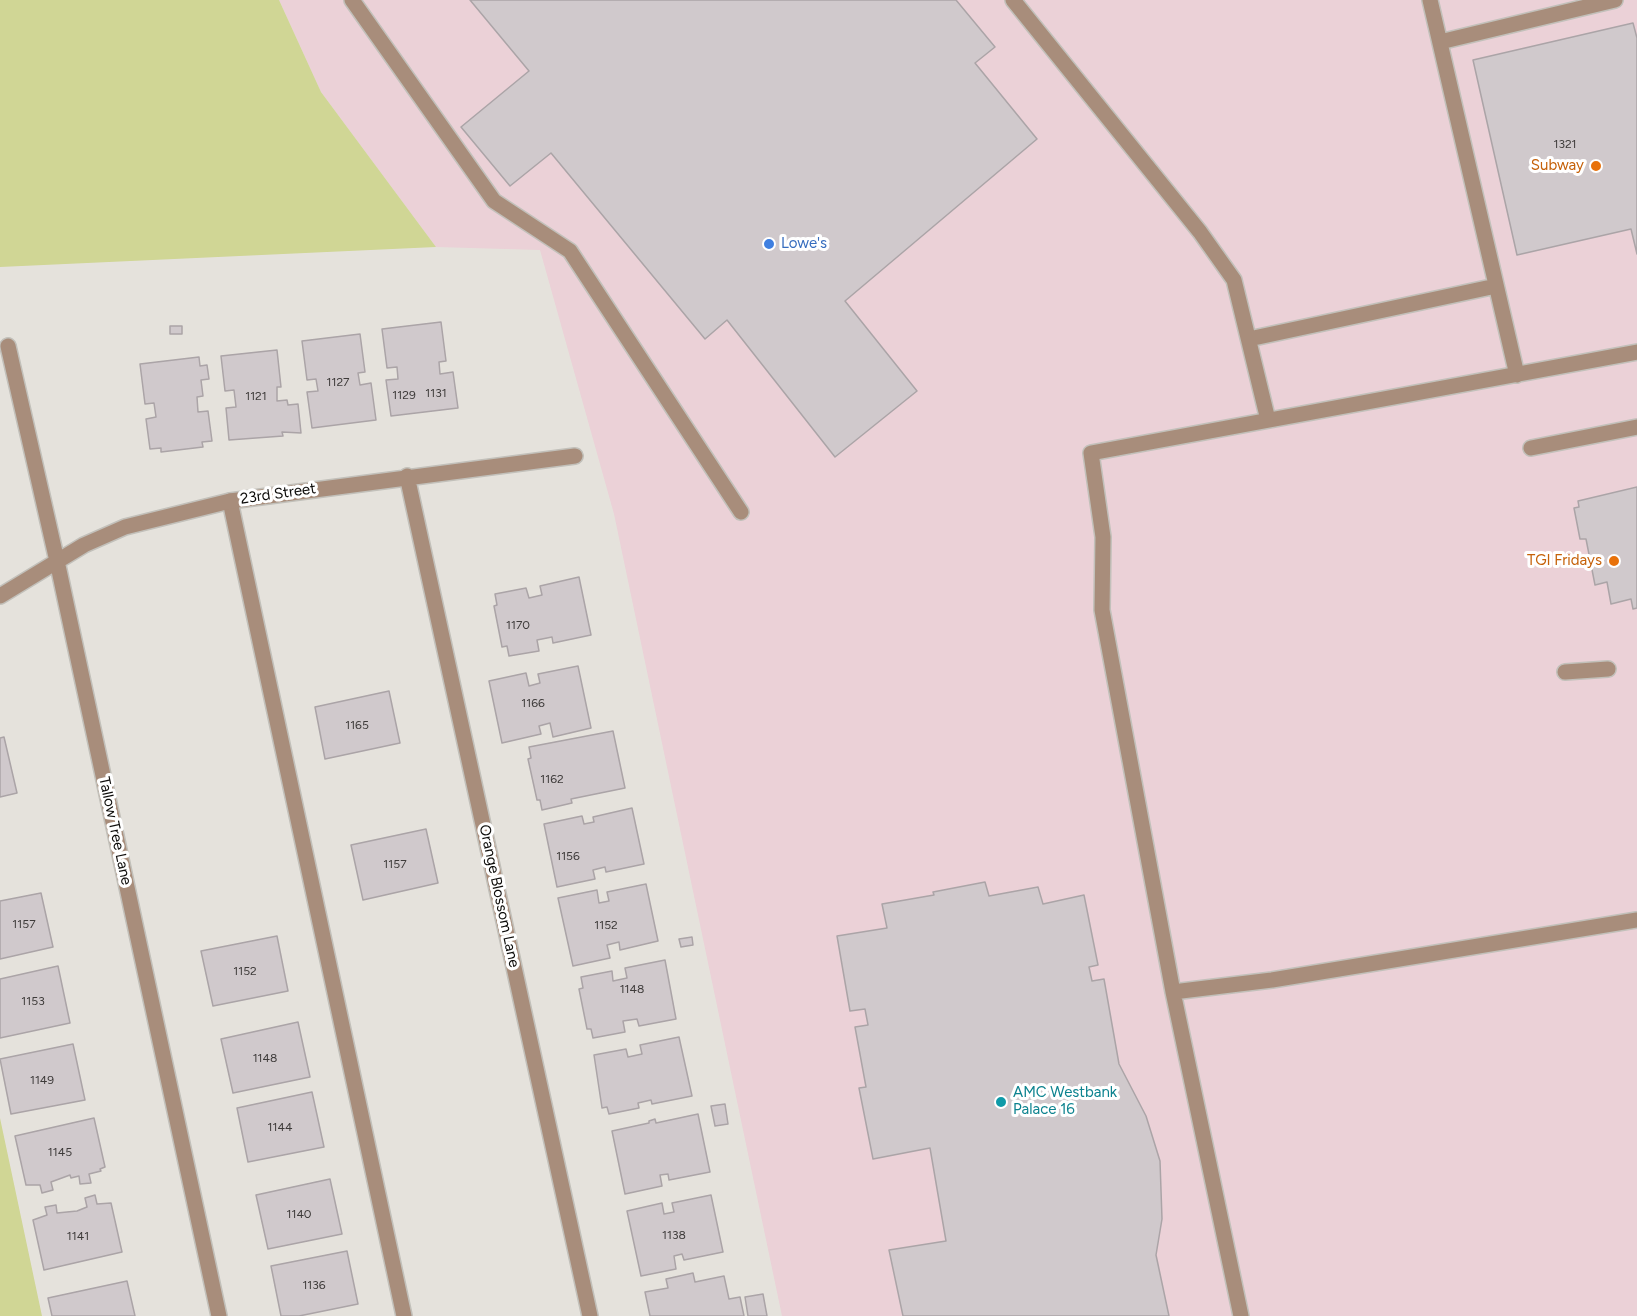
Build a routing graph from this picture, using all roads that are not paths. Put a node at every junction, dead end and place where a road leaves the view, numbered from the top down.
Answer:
1 (352, 0) edge
2 (1013, 0) edge
3 (1430, 0) edge
4 (1615, 0) edge
5 (1440, 42) junction
6 (1496, 286) junction
7 (1249, 339) junction
8 (8, 346) dead end
9 (1637, 352) edge
10 (1516, 375) junction
11 (1268, 420) junction
12 (1637, 427) edge
13 (1531, 448) dead end
14 (575, 456) dead end
15 (407, 476) junction
16 (230, 501) junction
17 (741, 512) dead end
18 (57, 561) junction
19 (0, 596) edge
20 (1608, 669) dead end
21 (1565, 672) dead end
22 (1637, 920) edge
23 (1173, 992) junction
24 (219, 1316) edge
25 (404, 1316) edge
26 (590, 1316) edge
27 (1241, 1316) edge

1 - 17 street
2 - 7 street
3 - 5 street
4 - 5 street
5 - 6 street
6 - 7 street
6 - 10 street
7 - 11 street
8 - 18 street, Tallow Tree Lane
9 - 10 street
10 - 11 street
11 - 23 street
12 - 13 street
14 - 15 street, 23rd Street
15 - 16 street, 23rd Street
15 - 26 street, Orange Blossom Lane
16 - 18 street, 23rd Street
16 - 25 street
18 - 19 street, 23rd Street
18 - 24 street, Tallow Tree Lane
20 - 21 street
22 - 23 street
23 - 27 street

